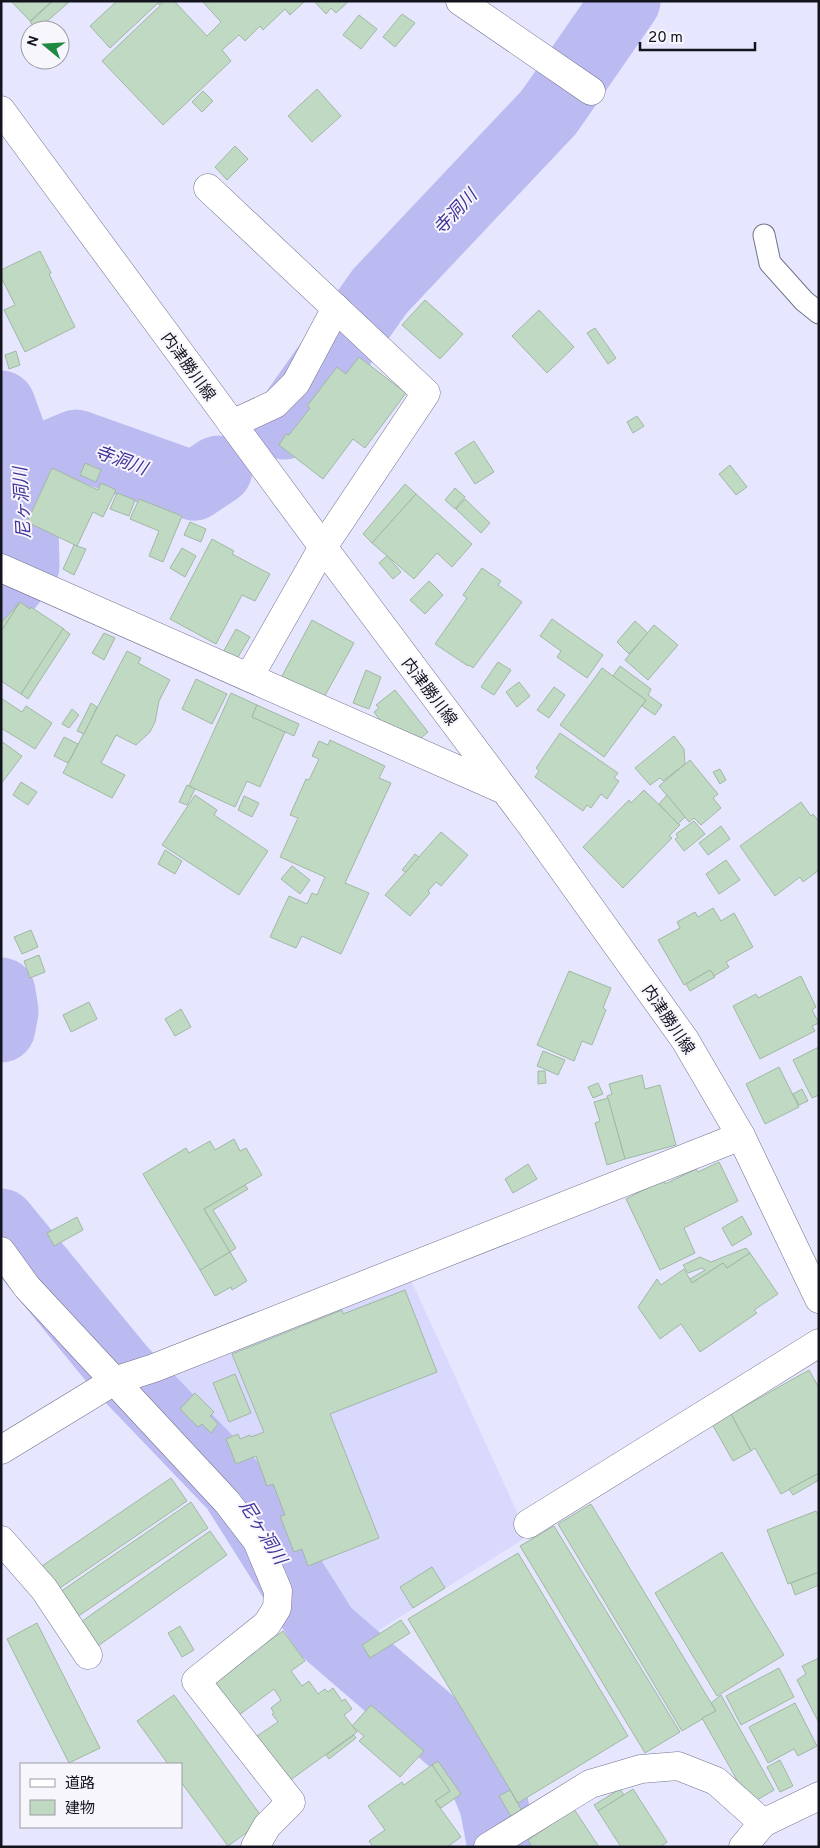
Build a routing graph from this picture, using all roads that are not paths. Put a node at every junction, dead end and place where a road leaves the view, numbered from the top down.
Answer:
1 (460, 1) edge
2 (591, 91) dead end
3 (1, 110) edge
4 (208, 188) dead end
5 (764, 236) dead end
6 (336, 308) junction
7 (819, 313) edge
8 (232, 424) junction
9 (322, 547) junction
10 (4, 573) edge
11 (249, 677) junction
12 (504, 790) junction
13 (741, 1136) junction
14 (1, 1251) edge
15 (819, 1299) edge
16 (819, 1343) edge
17 (114, 1381) junction
18 (1, 1450) edge
19 (528, 1524) dead end
20 (1, 1540) edge
21 (88, 1655) dead end
22 (819, 1796) edge
23 (763, 1823) junction
24 (255, 1847) edge
25 (488, 1847) edge
26 (743, 1847) edge

1 - 2 street
3 - 8 street, 内津勝川線
4 - 6 street
5 - 7 lane
6 - 8 street
6 - 9 street
8 - 9 street, 内津勝川線
9 - 11 street
9 - 12 street, 内津勝川線
10 - 11 street
11 - 12 street
12 - 13 street, 内津勝川線
13 - 15 street, 内津勝川線
13 - 17 street
14 - 17 street
16 - 19 street
17 - 18 street
17 - 24 street
20 - 21 street
22 - 23 street
23 - 25 street
23 - 26 street

